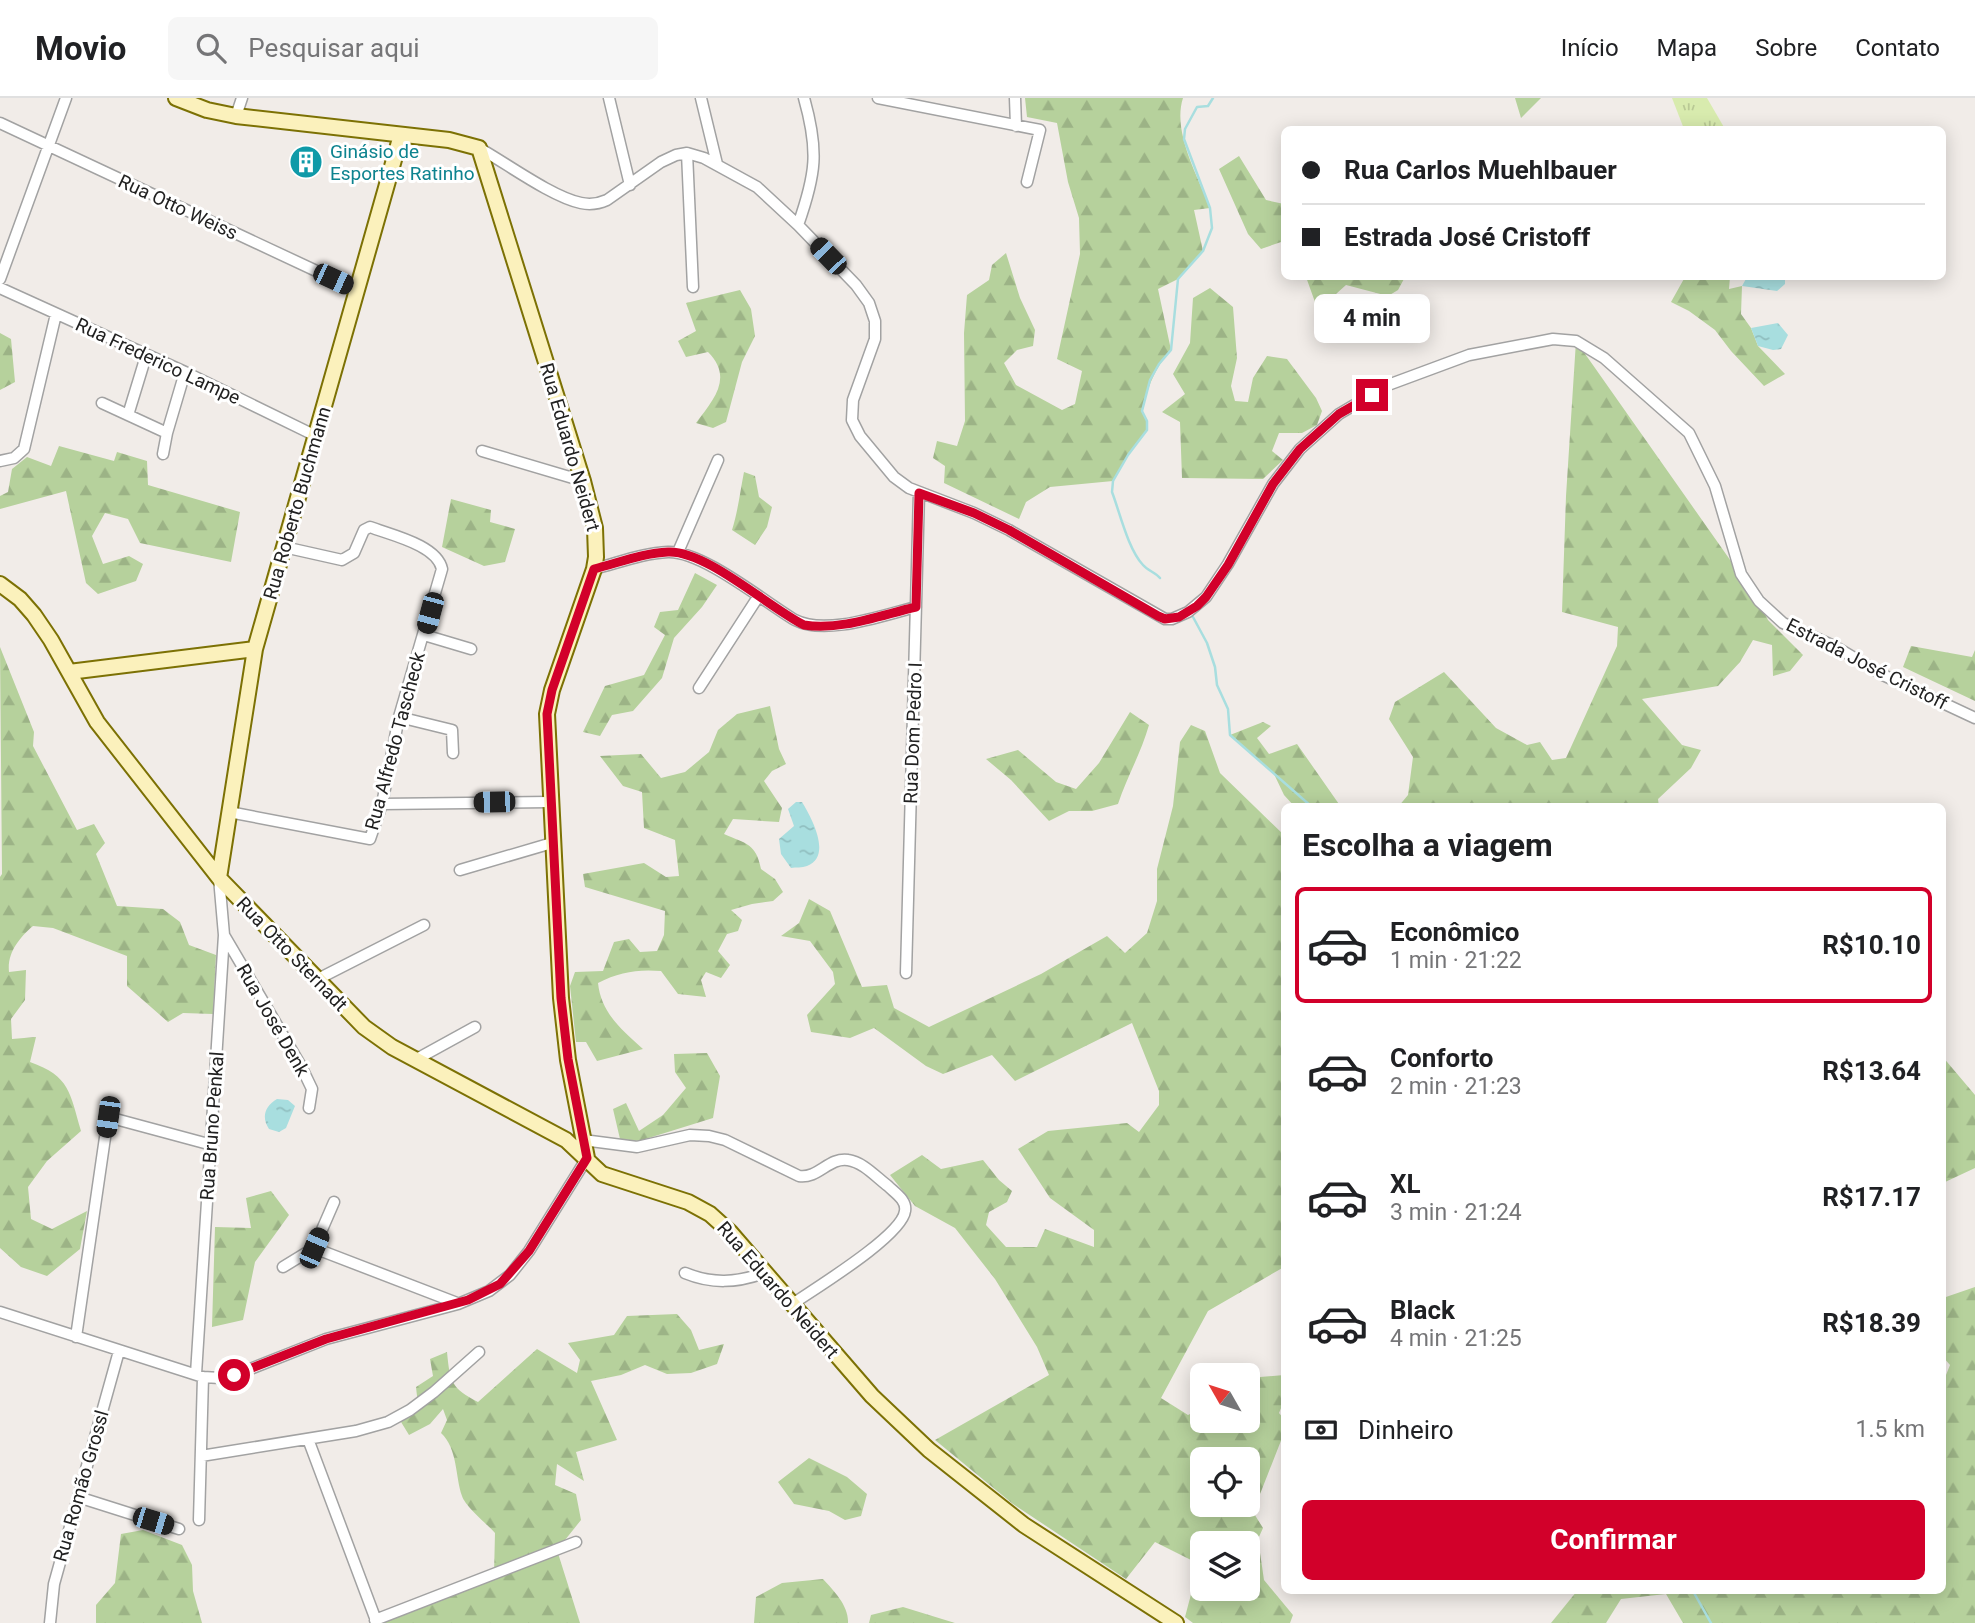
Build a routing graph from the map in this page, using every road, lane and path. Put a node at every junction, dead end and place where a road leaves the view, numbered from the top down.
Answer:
1 (66, 98) edge
2 (176, 98) edge
3 (242, 98) edge
4 (609, 98) edge
5 (701, 98) edge
6 (804, 98) edge
7 (878, 98) edge
8 (1015, 98) edge
9 (236, 116) junction
10 (0, 123) edge
11 (1016, 126) junction
12 (401, 135) junction
13 (49, 146) junction
14 (479, 148) junction
15 (687, 153) junction
16 (717, 164) junction
17 (1027, 182) dead end
18 (630, 185) junction
19 (798, 225) junction
20 (0, 279) edge
21 (693, 287) dead end
22 (0, 288) edge
23 (357, 290) junction
24 (57, 314) junction
25 (146, 356) junction
26 (185, 372) junction
27 (102, 403) dead end
28 (128, 415) junction
29 (167, 433) junction
30 (316, 436) junction
31 (482, 451) dead end
32 (163, 453) dead end
33 (718, 460) dead end
34 (0, 461) edge
35 (583, 481) junction
36 (919, 493) junction
37 (284, 547) junction
38 (678, 552) junction
39 (594, 569) junction
40 (0, 584) edge
41 (758, 597) junction
42 (916, 607) junction
43 (424, 635) junction
44 (255, 649) junction
45 (471, 649) dead end
46 (69, 672) junction
47 (699, 688) dead end
48 (399, 717) junction
49 (1975, 718) edge
50 (453, 754) dead end
51 (550, 802) junction
52 (382, 804) junction
53 (229, 812) junction
54 (552, 843) junction
55 (460, 870) dead end
56 (219, 878) junction
57 (424, 925) dead end
58 (224, 935) junction
59 (906, 973) dead end
60 (316, 980) junction
61 (475, 1027) dead end
62 (415, 1060) junction
63 (309, 1108) dead end
64 (583, 1140) junction
65 (212, 1145) junction
66 (587, 1158) junction
67 (334, 1202) dead end
68 (314, 1248) junction
69 (283, 1267) dead end
70 (685, 1273) dead end
71 (764, 1273) junction
72 (458, 1304) junction
73 (791, 1305) junction
74 (0, 1312) edge
75 (76, 1337) junction
76 (119, 1351) junction
77 (479, 1352) dead end
78 (200, 1376) junction
79 (308, 1439) junction
80 (201, 1456) junction
81 (78, 1497) junction
82 (199, 1520) dead end
83 (179, 1529) dead end
84 (576, 1542) dead end
85 (376, 1621) edge
86 (50, 1623) edge
87 (1177, 1623) edge

1 - 13 street
2 - 9 main road
3 - 9 street
4 - 18 street
5 - 16 street
6 - 19 street
7 - 11 street
8 - 11 street
9 - 12 main road
10 - 13 street, Rua Otto Weiss
11 - 17 street
12 - 14 main road
12 - 23 main road, Rua Roberto Buchmann
13 - 20 street
13 - 23 street, Rua Otto Weiss
14 - 18 street
14 - 35 main road, Rua Eduardo Neidert
15 - 16 street
15 - 18 street
15 - 21 street
16 - 19 street
19 - 36 street
22 - 24 street, Rua Frederico Lampe
23 - 30 main road, Rua Roberto Buchmann
24 - 25 street, Rua Frederico Lampe
24 - 34 street
25 - 26 street, Rua Frederico Lampe
25 - 28 street
26 - 29 street
26 - 30 street, Rua Frederico Lampe
27 - 28 street
28 - 29 street
29 - 32 street
30 - 37 main road, Rua Roberto Buchmann
31 - 35 street
33 - 38 street
35 - 39 main road, Rua Eduardo Neidert
36 - 42 street, Rua Dom Pedro I
36 - 49 street, Estrada José Cristoff
37 - 43 street, Rua Alfredo Tascheck
37 - 44 main road, Rua Roberto Buchmann
38 - 39 street
38 - 41 street
39 - 51 main road, Rua Eduardo Neidert
40 - 46 main road, Rua Otto Sternadt
41 - 42 street
41 - 47 street
42 - 59 street, Rua Dom Pedro I
43 - 45 street
43 - 48 street, Rua Alfredo Tascheck
44 - 46 main road
44 - 53 main road, Rua Roberto Buchmann
46 - 56 main road, Rua Otto Sternadt
48 - 50 street
48 - 52 street, Rua Alfredo Tascheck
51 - 52 street
51 - 54 main road, Rua Eduardo Neidert
52 - 53 street, Rua Alfredo Tascheck
53 - 56 main road, Rua Roberto Buchmann
54 - 55 street
54 - 64 main road, Rua Eduardo Neidert
56 - 58 street, Rua Bruno Penkal
56 - 60 main road, Rua Otto Sternadt
57 - 60 street
58 - 63 street, Rua José Denk
58 - 65 street, Rua Bruno Penkal
60 - 62 main road, Rua Otto Sternadt
61 - 62 street
62 - 66 main road, Rua Otto Sternadt
64 - 66 main road, Rua Eduardo Neidert
64 - 73 street
65 - 75 street
65 - 78 street, Rua Bruno Penkal
66 - 71 main road, Rua Eduardo Neidert
66 - 72 street
67 - 68 street
68 - 69 street
68 - 72 street
70 - 71 street
71 - 73 main road, Rua Eduardo Neidert
72 - 78 street
73 - 87 main road, Rua Eduardo Neidert
74 - 75 street
75 - 76 street
76 - 78 street
76 - 81 street, Rua Romão Grossl
77 - 79 street
78 - 80 street, Rua Bruno Penkal
79 - 80 street
79 - 85 street
80 - 82 street, Rua Bruno Penkal
81 - 83 street
81 - 86 street, Rua Romão Grossl
84 - 85 street

